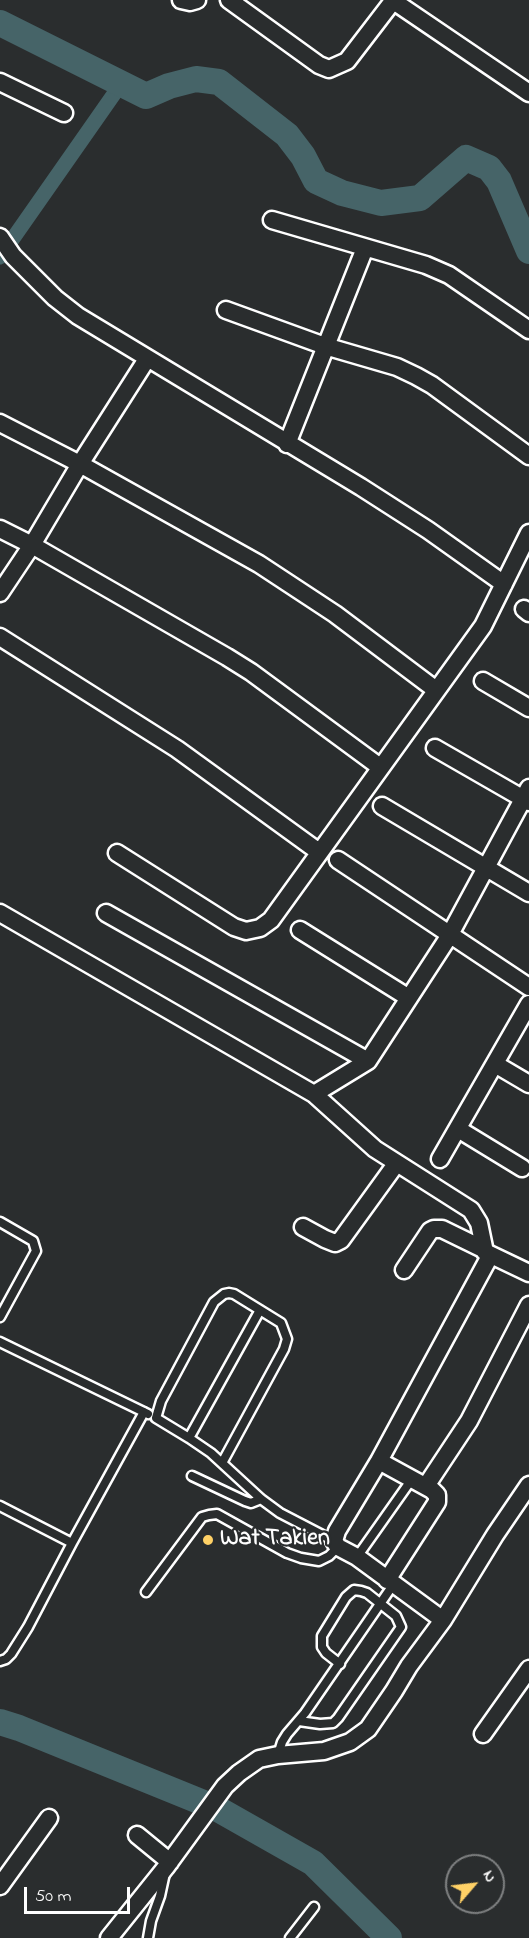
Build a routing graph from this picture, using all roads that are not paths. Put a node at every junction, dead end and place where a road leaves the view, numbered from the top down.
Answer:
1 (181, 0) edge
2 (197, 0) edge
3 (229, 0) edge
4 (392, 1) edge
5 (0, 82) edge
6 (529, 93) edge
7 (64, 113) dead end
8 (272, 220) dead end
9 (0, 237) edge
10 (365, 248) junction
11 (226, 310) dead end
12 (529, 330) edge
13 (325, 346) junction
14 (147, 359) junction
15 (0, 423) edge
16 (287, 444) junction
17 (529, 456) edge
18 (80, 464) junction
19 (0, 529) edge
20 (529, 533) edge
21 (32, 545) junction
22 (504, 584) junction
23 (0, 593) edge
24 (0, 637) edge
25 (483, 681) dead end
26 (436, 690) junction
27 (529, 708) edge
28 (435, 748) dead end
29 (380, 767) junction
30 (527, 796) edge
31 (382, 806) dead end
32 (319, 852) junction
33 (117, 853) dead end
34 (338, 860) dead end
35 (486, 867) junction
36 (529, 893) edge
37 (0, 913) edge
38 (105, 913) dead end
39 (300, 930) dead end
40 (450, 934) junction
41 (529, 987) edge
42 (409, 998) junction
43 (529, 1004) edge
44 (368, 1061) junction
45 (495, 1064) junction
46 (529, 1084) edge
47 (314, 1094) junction
48 (458, 1129) junction
49 (440, 1159) dead end
50 (396, 1164) junction
51 (522, 1168) dead end
52 (0, 1222) edge
53 (303, 1227) dead end
54 (487, 1252) junction
55 (404, 1270) dead end
56 (529, 1273) edge
57 (529, 1305) edge
58 (260, 1310) junction
59 (0, 1317) edge
60 (0, 1342) edge
61 (144, 1412) junction
62 (156, 1419) junction
63 (189, 1438) junction
64 (379, 1461) junction
65 (222, 1463) junction
66 (192, 1476) dead end
67 (419, 1483) junction
68 (529, 1485) edge
69 (261, 1499) junction
70 (0, 1506) edge
71 (72, 1543) junction
72 (336, 1544) junction
73 (357, 1557) junction
74 (390, 1582) junction
75 (146, 1592) dead end
76 (380, 1604) junction
77 (443, 1620) junction
78 (0, 1661) edge
79 (340, 1664) junction
80 (529, 1669) edge
81 (299, 1721) junction
82 (483, 1734) dead end
83 (278, 1755) junction
84 (49, 1818) dead end
85 (137, 1835) dead end
86 (168, 1864) junction
87 (0, 1886) edge
88 (314, 1907) dead end
89 (115, 1934) edge
90 (148, 1938) edge
91 (290, 1938) edge

1 - 2 street
3 - 4 street
4 - 6 street
5 - 7 street
8 - 10 street
9 - 14 street
10 - 12 street
10 - 13 street
11 - 13 street
13 - 16 street
13 - 17 street
14 - 16 street
14 - 18 street
15 - 18 street
16 - 22 street
18 - 21 street
18 - 26 street
19 - 21 street
20 - 22 street
21 - 23 street
21 - 29 street
22 - 26 street
24 - 32 street
25 - 27 street
26 - 29 street
28 - 30 street
29 - 32 street
30 - 35 street
31 - 35 street
32 - 33 street
34 - 40 street
35 - 36 street
35 - 40 street
37 - 47 street
38 - 44 street
39 - 42 street
40 - 41 street
40 - 42 street
42 - 44 street
43 - 45 street
44 - 47 street
45 - 46 street
45 - 48 street
47 - 50 street
48 - 49 street
48 - 51 street
50 - 53 street
50 - 54 street
52 - 59 lane
54 - 55 street
54 - 56 street
54 - 64 street
57 - 67 street
58 - 62 lane
58 - 63 lane
58 - 65 lane
60 - 61 lane
61 - 62 lane
61 - 71 lane
62 - 63 lane
63 - 65 lane
64 - 67 street
64 - 72 street
65 - 69 lane
66 - 69 lane
67 - 73 lane
67 - 74 street
68 - 77 street
69 - 72 lane
70 - 71 lane
71 - 78 lane
72 - 73 street
72 - 75 lane
73 - 74 street
74 - 76 lane
74 - 77 street
76 - 79 lane
76 - 79 lane
76 - 81 lane
77 - 83 street
79 - 81 lane
80 - 82 street
81 - 83 lane
83 - 86 street
84 - 87 street
85 - 86 street
86 - 89 street
86 - 90 lane
88 - 91 lane

